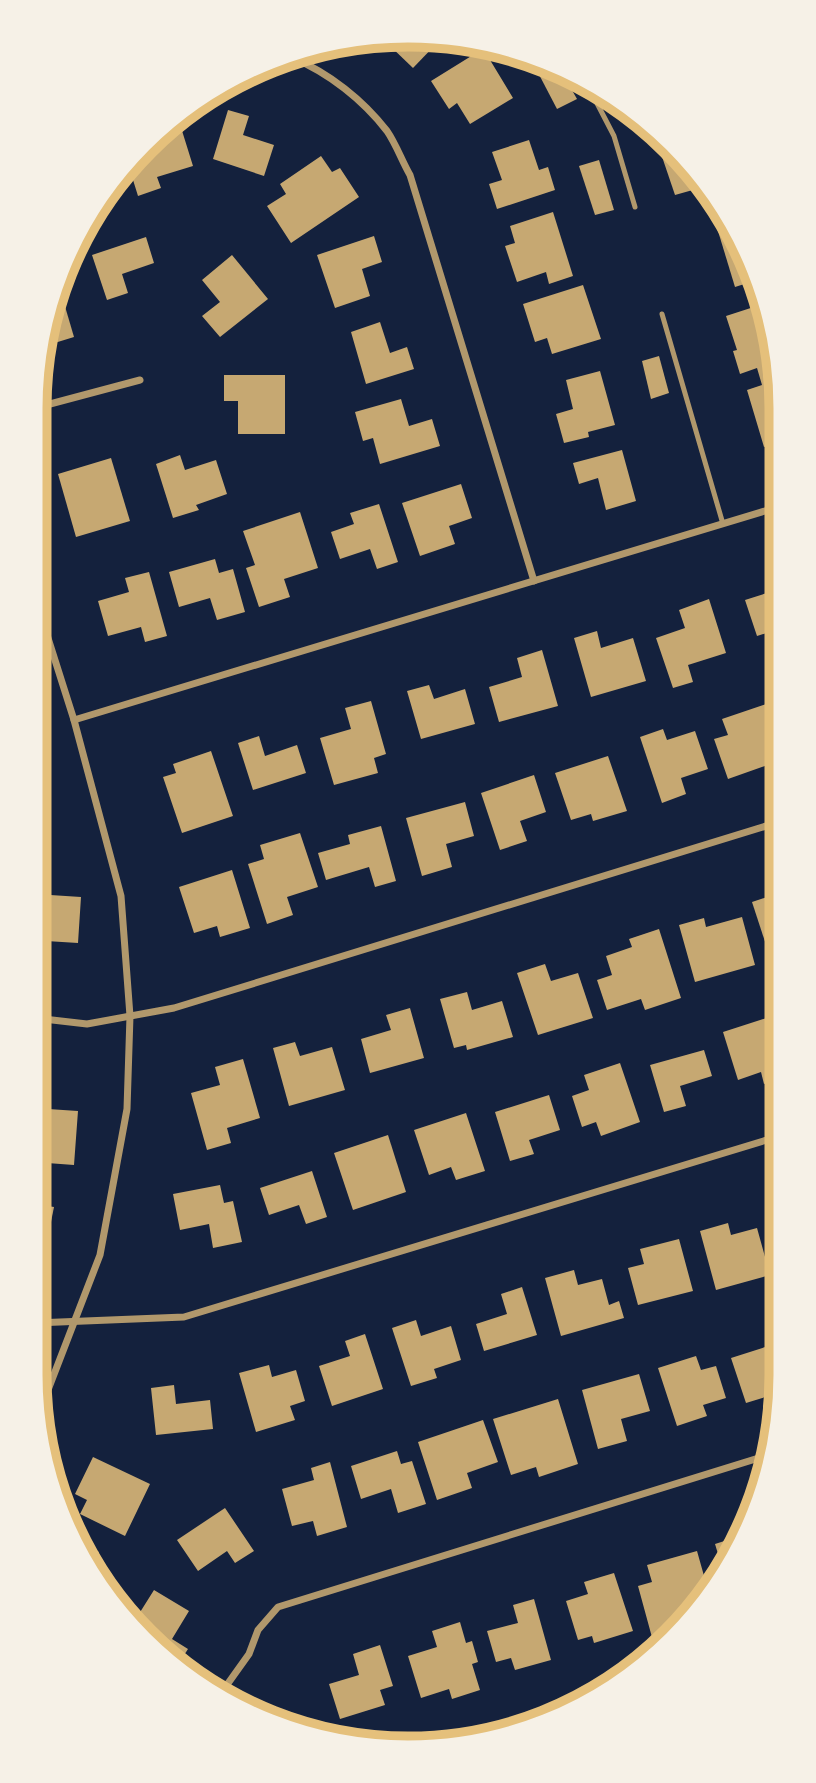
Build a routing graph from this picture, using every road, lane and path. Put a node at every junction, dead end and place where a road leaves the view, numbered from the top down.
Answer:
1 (304, 63) edge
2 (596, 101) edge
3 (635, 206) dead end
4 (662, 314) dead end
5 (140, 380) dead end
6 (47, 405) edge
7 (769, 510) edge
8 (723, 524) junction
9 (534, 580) junction
10 (47, 635) edge
11 (74, 720) junction
12 (769, 825) edge
13 (130, 1016) junction
14 (47, 1019) edge
15 (769, 1139) edge
16 (74, 1321) junction
17 (47, 1322) edge
18 (47, 1387) edge
19 (759, 1458) edge
20 (226, 1686) edge

1 - 9 street
2 - 3 lane
4 - 8 lane
5 - 6 street
7 - 8 street
8 - 9 street
9 - 11 street
10 - 11 street
11 - 13 street
12 - 13 street
13 - 14 street
13 - 16 street
15 - 16 street
16 - 17 street
16 - 18 street
19 - 20 street

